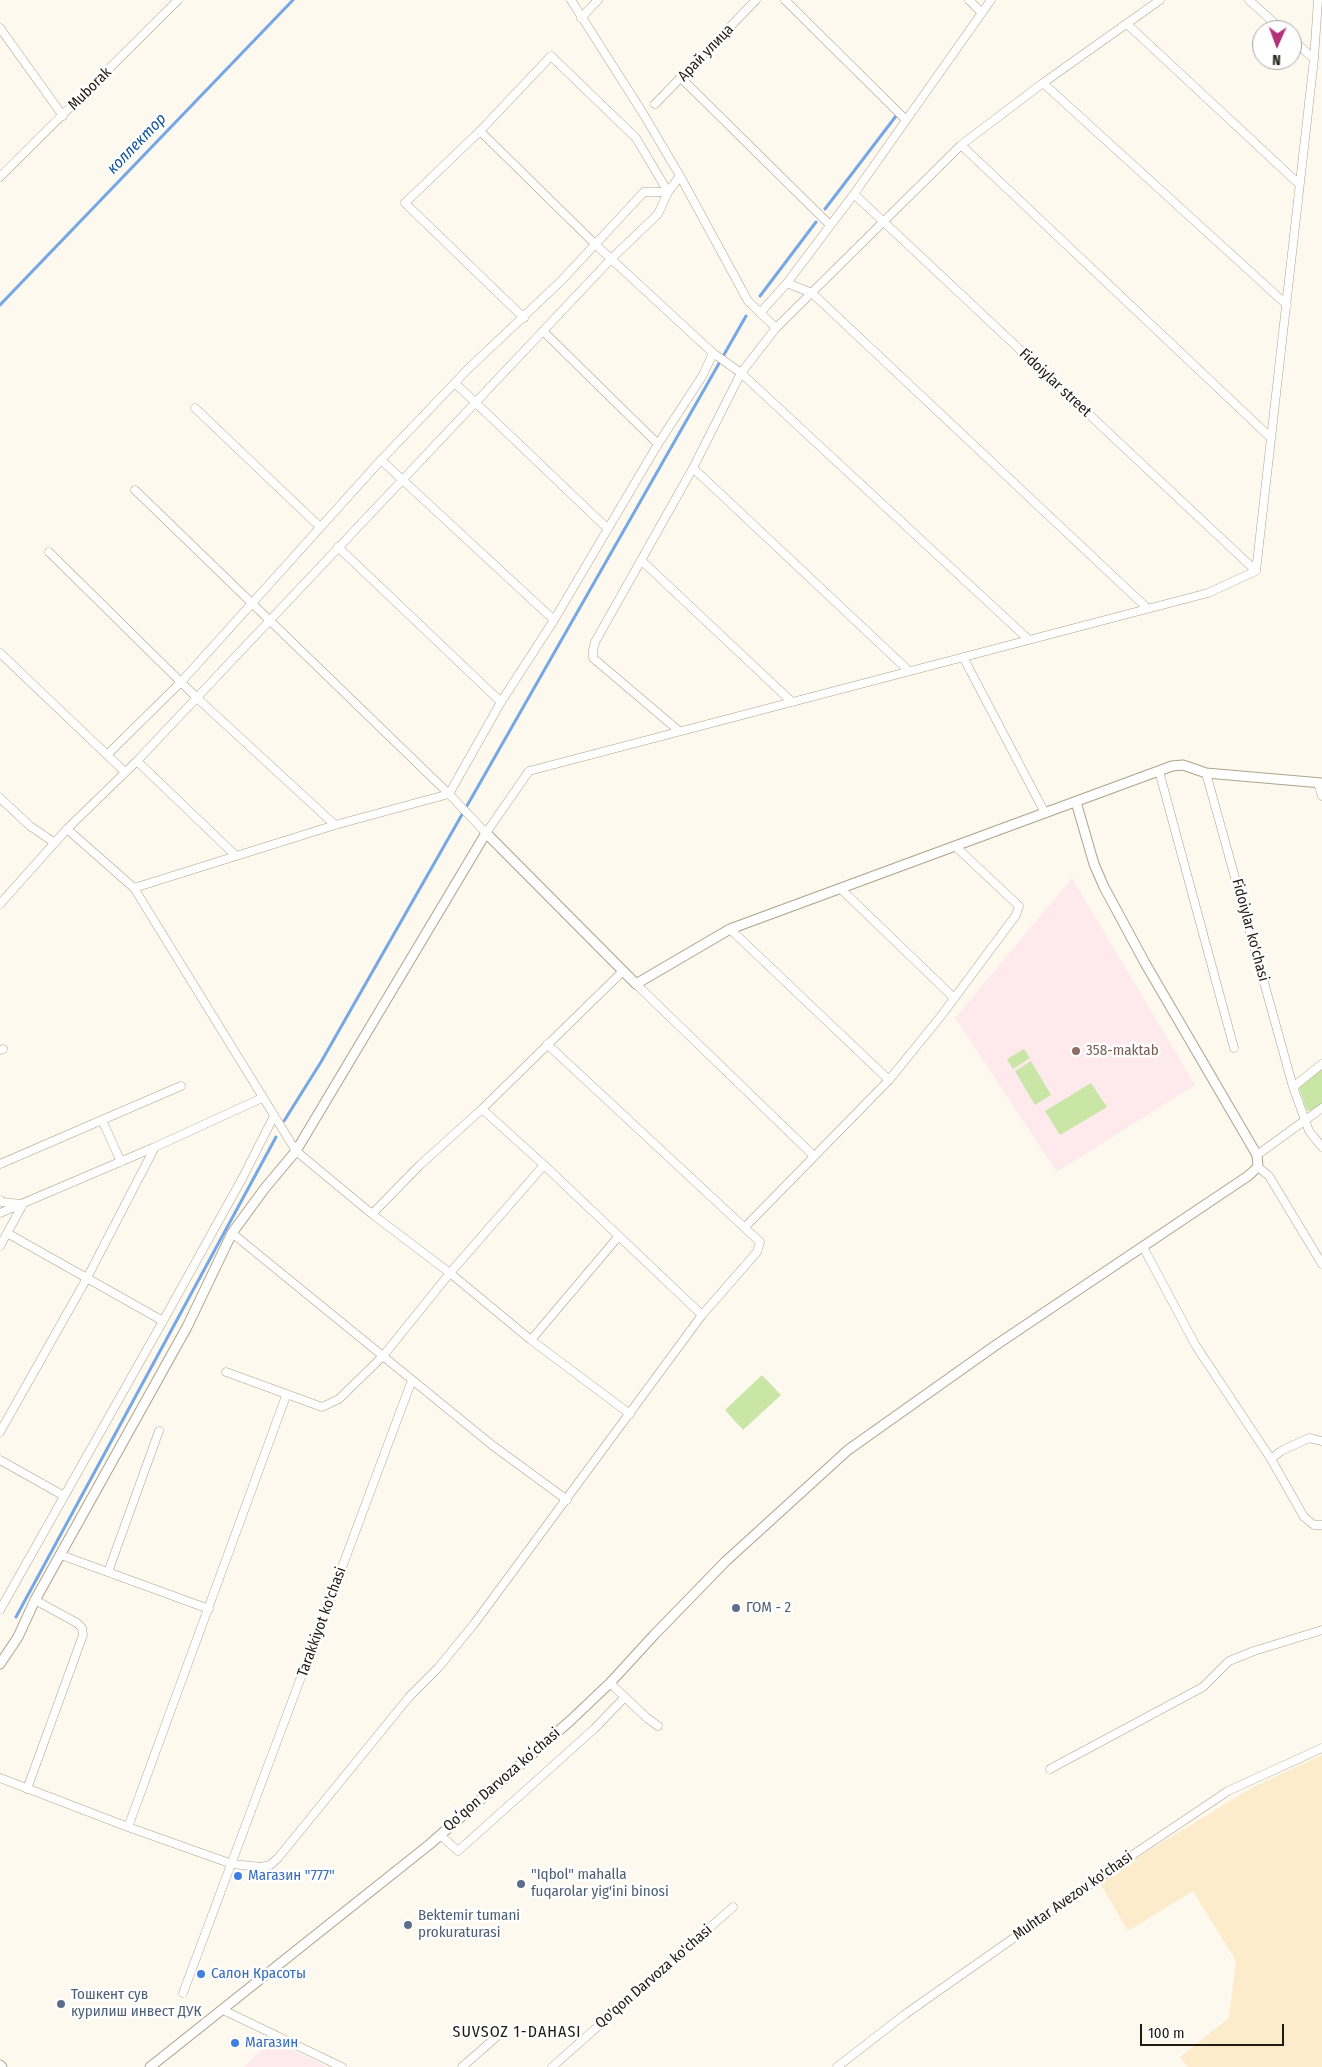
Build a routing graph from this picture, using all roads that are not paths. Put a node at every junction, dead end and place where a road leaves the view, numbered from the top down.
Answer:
1 (571, 0) edge
2 (598, 0) edge
3 (756, 0) edge
4 (785, 0) edge
5 (969, 0) edge
6 (991, 0) edge
7 (1160, 0) edge
8 (1249, 0) edge
9 (1318, 0) edge
10 (174, 2) edge
11 (982, 13) junction
12 (581, 18) junction
13 (1271, 20) edge
14 (1127, 24) junction
15 (0, 28) edge
16 (1302, 48) edge
17 (1314, 58) junction
18 (681, 78) junction
19 (1043, 83) junction
20 (655, 104) dead end
21 (63, 116) junction
22 (906, 120) junction
23 (480, 131) junction
24 (961, 145) junction
25 (680, 176) junction
26 (0, 177) edge
27 (1300, 184) junction
28 (668, 192) junction
29 (854, 194) junction
30 (883, 222) junction
31 (830, 225) junction
32 (596, 245) junction
33 (611, 259) junction
34 (787, 282) junction
35 (812, 293) junction
36 (1286, 305) junction
37 (760, 313) junction
38 (524, 318) junction
39 (776, 328) junction
40 (543, 331) junction
41 (713, 353) junction
42 (741, 373) junction
43 (454, 383) junction
44 (475, 402) junction
45 (195, 408) dead end
46 (1271, 438) junction
47 (658, 444) junction
48 (381, 460) junction
49 (693, 468) junction
50 (402, 480) junction
51 (135, 490) dead end
52 (320, 526) junction
53 (608, 529) junction
54 (338, 547) junction
55 (48, 552) dead end
56 (642, 561) junction
57 (1256, 571) junction
58 (252, 604) junction
59 (1147, 608) junction
60 (554, 620) junction
61 (268, 621) junction
62 (1028, 640) junction
63 (0, 653) edge
64 (963, 657) junction
65 (909, 671) junction
66 (182, 682) junction
67 (196, 697) junction
68 (501, 702) junction
69 (792, 702) junction
70 (679, 731) junction
71 (107, 756) junction
72 (137, 760) junction
73 (1159, 771) junction
74 (126, 772) junction
75 (1206, 773) junction
76 (1320, 783) edge
77 (449, 794) junction
78 (1322, 796) edge
79 (0, 798) edge
80 (1076, 802) junction
81 (1045, 813) junction
82 (334, 825) junction
83 (67, 829) junction
84 (486, 833) junction
85 (55, 843) junction
86 (955, 846) junction
87 (234, 855) junction
88 (134, 888) junction
89 (841, 889) junction
90 (0, 904) edge
91 (730, 929) junction
92 (622, 972) junction
93 (636, 984) junction
94 (954, 998) junction
95 (547, 1044) junction
96 (1234, 1048) dead end
97 (1322, 1064) edge
98 (889, 1080) junction
99 (181, 1086) dead end
100 (1293, 1087) junction
101 (262, 1098) junction
102 (1322, 1108) edge
103 (482, 1109) junction
104 (274, 1116) junction
105 (102, 1120) junction
106 (1305, 1122) junction
107 (155, 1147) junction
108 (1322, 1147) edge
109 (296, 1151) junction
110 (1258, 1155) junction
111 (814, 1156) junction
112 (121, 1162) junction
113 (0, 1164) edge
114 (544, 1165) junction
115 (1258, 1167) junction
116 (0, 1200) edge
117 (23, 1204) junction
118 (0, 1213) edge
119 (372, 1214) junction
120 (744, 1228) junction
121 (7, 1233) junction
122 (232, 1233) junction
123 (618, 1237) junction
124 (0, 1246) edge
125 (1144, 1247) junction
126 (1322, 1264) edge
127 (450, 1273) junction
128 (87, 1278) junction
129 (702, 1316) junction
130 (163, 1321) junction
131 (531, 1340) junction
132 (383, 1356) junction
133 (226, 1372) dead end
134 (412, 1380) junction
135 (286, 1396) junction
136 (630, 1414) junction
137 (158, 1431) dead end
138 (0, 1432) edge
139 (1322, 1442) edge
140 (1271, 1459) junction
141 (0, 1460) edge
142 (64, 1496) junction
143 (567, 1500) junction
144 (1322, 1525) edge
145 (61, 1555) junction
146 (108, 1572) junction
147 (35, 1600) junction
148 (209, 1609) junction
149 (0, 1610) edge
150 (1322, 1630) edge
151 (0, 1664) edge
152 (610, 1683) junction
153 (625, 1697) junction
154 (658, 1726) dead end
155 (1322, 1748) edge
156 (1050, 1769) dead end
157 (0, 1778) edge
158 (27, 1789) junction
159 (128, 1827) junction
160 (440, 1835) junction
161 (232, 1864) junction
162 (733, 1908) dead end
163 (184, 1992) dead end
164 (223, 2010) junction
165 (502, 2032) dead end
166 (150, 2067) edge
167 (342, 2067) edge
168 (462, 2067) edge
169 (552, 2067) edge
170 (837, 2067) edge

1 - 12 street
2 - 12 street
3 - 18 street, Арай улица
4 - 22 street
5 - 11 street
6 - 11 street
7 - 14 street
8 - 13 street
9 - 17 street
10 - 21 street, Muborak
11 - 22 street
12 - 25 street
14 - 19 street
14 - 27 street
15 - 21 street
16 - 17 street
17 - 27 street
18 - 20 street, Арай улица
18 - 31 street
19 - 24 street
19 - 36 street
21 - 26 street, Muborak
22 - 29 street
23 - 28 street
23 - 32 street
23 - 38 street
24 - 30 street
24 - 46 street
25 - 28 street
25 - 37 street
27 - 36 street
28 - 32 street
28 - 33 street
29 - 30 street, Fidoiylar street
29 - 31 street
30 - 35 street
30 - 57 street, Fidoiylar street
31 - 34 street
32 - 33 street
32 - 38 street
33 - 40 street
33 - 41 street
34 - 35 street
34 - 37 street
35 - 39 street
35 - 59 street
36 - 46 street
37 - 39 street
38 - 43 street
39 - 42 street
40 - 44 street
40 - 47 street
41 - 42 street
41 - 47 street
42 - 49 street
42 - 62 street
43 - 44 street
43 - 48 street
44 - 50 street
44 - 53 street
45 - 52 street
46 - 57 street
47 - 53 street
48 - 50 street
48 - 52 street
49 - 56 street
49 - 65 street
50 - 54 street
50 - 60 street
51 - 58 street
52 - 58 street
53 - 60 street
54 - 61 street
54 - 68 street
55 - 66 street
56 - 69 street
56 - 70 street
57 - 59 street
58 - 61 street
58 - 66 street
59 - 62 street
60 - 68 street
61 - 67 street
61 - 77 street
62 - 64 street
63 - 71 street
64 - 65 street
64 - 81 street
65 - 69 street
66 - 67 street
66 - 71 street
67 - 72 street
67 - 82 street
68 - 77 street
69 - 70 street
70 - 84 street
71 - 74 street
72 - 74 street
72 - 87 street
73 - 75 street
73 - 80 street
73 - 96 street
74 - 83 street
75 - 76 street
75 - 100 street, Fidoiylar ko'chasi
76 - 78 street
77 - 82 street
77 - 84 street
79 - 85 street
80 - 81 street
80 - 110 street
81 - 86 street
82 - 87 street
83 - 85 street
83 - 88 street
84 - 92 street
84 - 109 street
85 - 90 street
86 - 89 street
86 - 94 street
87 - 88 street
88 - 101 street
89 - 91 street
89 - 94 street
91 - 93 street
91 - 98 street
92 - 93 street
92 - 95 street
93 - 111 street
94 - 98 street
95 - 103 street
95 - 120 street
97 - 100 street
98 - 111 street
99 - 105 street
100 - 106 street, Fidoiylar ko'chasi
101 - 104 street
101 - 107 street
102 - 106 street
103 - 114 street
103 - 119 street
104 - 109 street
104 - 130 street
105 - 112 street
105 - 113 street
106 - 108 street, Fidoiylar ko'chasi
106 - 110 street
107 - 112 street
107 - 128 street
109 - 119 street
109 - 122 street
110 - 115 street
111 - 120 street
112 - 117 street
114 - 123 street
114 - 127 street
115 - 125 street, Qoʻqon Darvoza koʻchasi
115 - 126 street
116 - 117 street
117 - 118 street
117 - 121 street
119 - 127 street
120 - 129 street
121 - 124 street
121 - 128 street
122 - 132 street
122 - 145 street
123 - 129 street
123 - 131 street
125 - 140 street
125 - 152 street, Qoʻqon Darvoza koʻchasi
127 - 131 street
127 - 132 street
128 - 130 street
128 - 138 street
129 - 136 street
130 - 142 street
131 - 136 street
132 - 134 street
132 - 135 street
133 - 135 street
134 - 143 street
134 - 161 street, Tarakkiyot ko'chasi
135 - 148 street
136 - 143 street
137 - 146 street
139 - 140 street
140 - 144 street
141 - 142 street
142 - 149 street
143 - 161 street
145 - 146 street
145 - 147 street
146 - 148 street
147 - 151 street
147 - 158 street
148 - 159 street
150 - 156 street
152 - 153 street
152 - 160 street, Qoʻqon Darvoza koʻchasi
153 - 154 street
153 - 160 street
155 - 170 street, Muhtar Avezov ko'chasi
157 - 158 street
158 - 159 street
159 - 161 street
160 - 164 street, Qoʻqon Darvoza koʻchasi
161 - 163 street, Tarakkiyot ko'chasi
162 - 169 street, Qo'qon Darvoza ko'chasi
164 - 166 street, Qoʻqon Darvoza koʻchasi
164 - 167 street
165 - 168 street

